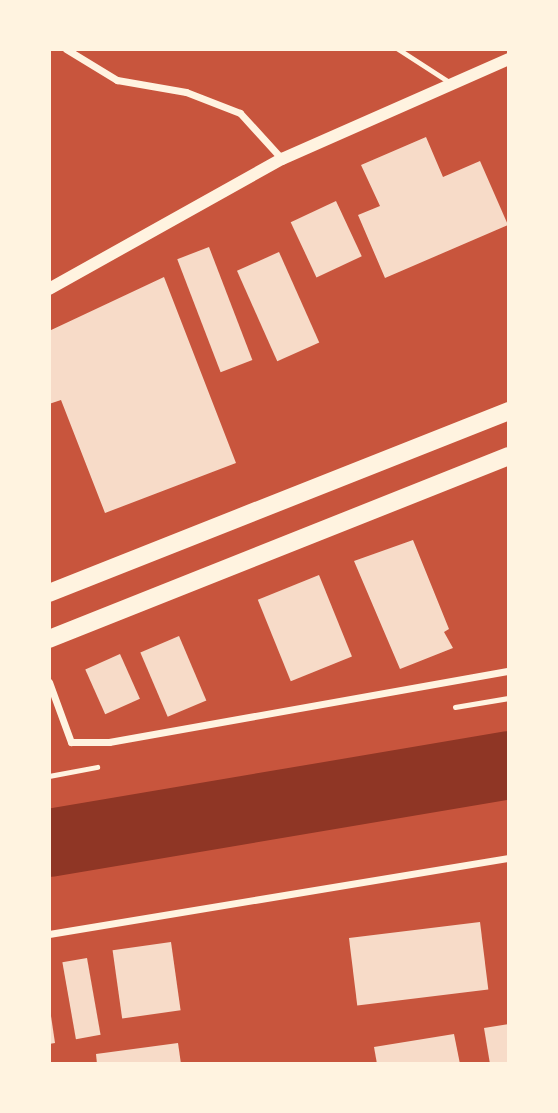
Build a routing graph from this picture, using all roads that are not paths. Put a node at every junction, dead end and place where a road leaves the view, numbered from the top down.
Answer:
1 (66, 49) edge
2 (398, 49) edge
3 (509, 59) edge
4 (452, 84) junction
5 (282, 159) junction
6 (49, 289) edge
7 (509, 411) edge
8 (509, 456) edge
9 (49, 593) edge
10 (49, 639) edge
11 (509, 671) edge
12 (49, 682) edge
13 (509, 858) edge
14 (49, 934) edge

1 - 5 street
2 - 4 lane
3 - 4 street
4 - 5 street
5 - 6 street
7 - 9 main road
8 - 10 main road
11 - 12 street
13 - 14 street

